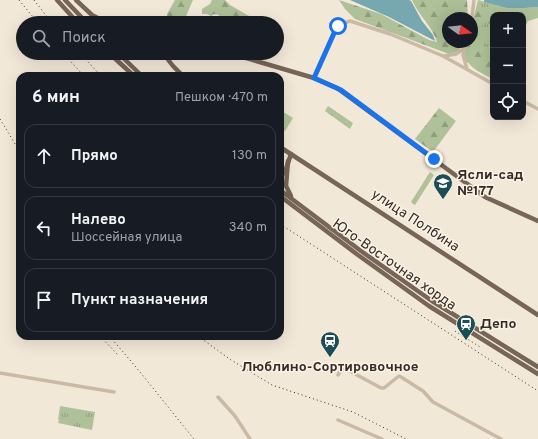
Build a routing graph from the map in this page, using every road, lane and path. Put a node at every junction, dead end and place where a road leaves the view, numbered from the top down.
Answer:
1 (57, 0) edge
2 (65, 0) edge
3 (76, 0) edge
4 (474, 0) edge
5 (473, 12) edge
6 (72, 16) edge
7 (80, 16) edge
8 (94, 16) edge
9 (463, 49) joint
10 (442, 56) junction
11 (117, 60) edge
12 (125, 60) edge
13 (169, 60) edge
14 (254, 60) edge
15 (467, 69) junction
16 (130, 72) edge
17 (138, 72) edge
18 (179, 72) edge
19 (314, 78) junction
20 (490, 82) edge
21 (526, 103) edge
22 (538, 110) edge
23 (284, 150) edge
24 (291, 154) junction
25 (288, 161) junction
26 (284, 173) edge
27 (284, 193) edge
28 (284, 199) edge
29 (295, 201) junction
30 (538, 221) edge
31 (538, 315) edge
32 (538, 367) edge
33 (0, 372) edge
34 (538, 374) edge
35 (338, 375) dead end
36 (114, 392) dead end
37 (218, 397) dead end
38 (338, 420) dead end
39 (250, 439) edge
40 (382, 439) edge
41 (501, 439) edge

1 - 6 main road
2 - 7 main road
3 - 8 main road
4 - 5 street
9 - 10 street
9 - 15 street
10 - 15 street
10 - 19 street
11 - 16 main road
12 - 17 main road
13 - 18 main road
14 - 19 main road
15 - 20 street
19 - 30 main road
21 - 22 street
23 - 24 main road, улица Полбина
24 - 25 main road
24 - 31 main road, улица Полбина
25 - 26 main road
25 - 29 main road
27 - 29 main road, Юго-Восточная хорда
28 - 34 main road, Юго-Восточная хорда
29 - 32 main road, Юго-Восточная хорда
33 - 36 street
35 - 41 street
37 - 39 street
38 - 40 street

